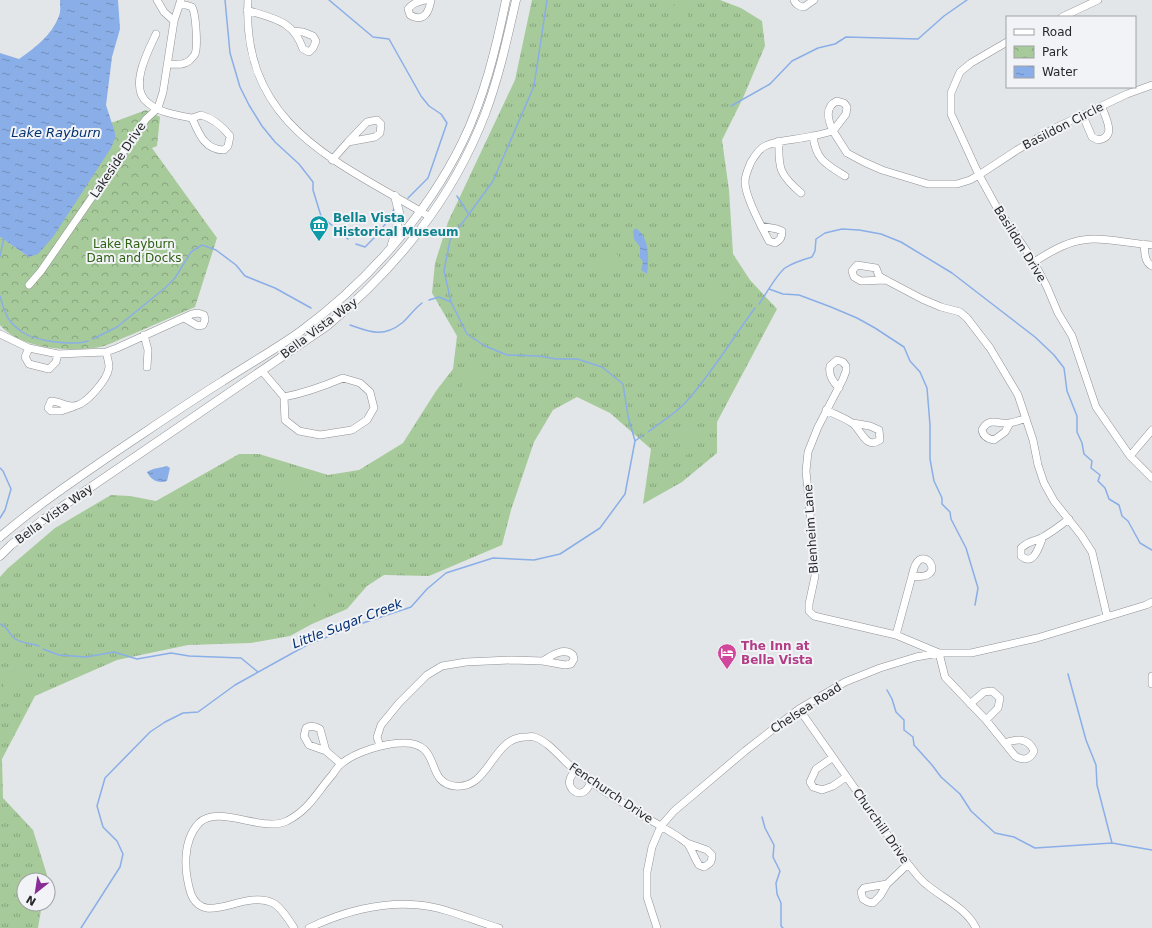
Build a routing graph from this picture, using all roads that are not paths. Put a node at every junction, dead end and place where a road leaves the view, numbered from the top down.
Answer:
1 (157, 0) edge
2 (248, 0) edge
3 (425, 0) edge
4 (431, 0) edge
5 (506, 0) edge
6 (516, 0) edge
7 (794, 0) edge
8 (814, 0) edge
9 (1098, 0) edge
10 (180, 3) edge
11 (247, 10) junction
12 (1064, 16) edge
13 (174, 21) junction
14 (293, 31) dead end
15 (156, 34) dead end
16 (1006, 43) edge
17 (167, 64) junction
18 (1152, 85) edge
19 (1102, 107) junction
20 (158, 108) junction
21 (1083, 116) junction
22 (192, 118) junction
23 (812, 136) junction
24 (779, 141) junction
25 (348, 142) dead end
26 (332, 160) junction
27 (979, 175) junction
28 (845, 176) dead end
29 (801, 193) dead end
30 (395, 196) junction
31 (420, 211) junction
32 (430, 217) junction
33 (761, 226) dead end
34 (1148, 244) edge
35 (390, 248) junction
36 (1034, 262) junction
37 (1152, 266) edge
38 (886, 280) dead end
39 (29, 285) dead end
40 (184, 318) dead end
41 (0, 334) edge
42 (144, 335) junction
43 (29, 348) junction
44 (106, 352) junction
45 (58, 354) junction
46 (147, 367) dead end
47 (262, 370) junction
48 (839, 388) dead end
49 (284, 397) junction
50 (73, 407) dead end
51 (826, 410) junction
52 (1026, 418) junction
53 (853, 423) dead end
54 (1010, 423) dead end
55 (1152, 430) edge
56 (1130, 456) junction
57 (1152, 478) edge
58 (1069, 519) junction
59 (0, 537) edge
60 (1043, 537) dead end
61 (0, 556) edge
62 (912, 576) dead end
63 (1152, 602) edge
64 (1107, 616) junction
65 (896, 635) junction
66 (939, 653) junction
67 (543, 661) dead end
68 (1152, 676) edge
69 (1152, 684) edge
70 (970, 704) junction
71 (800, 709) junction
72 (986, 720) junction
73 (1005, 743) dead end
74 (380, 746) junction
75 (326, 751) dead end
76 (832, 758) junction
77 (341, 764) junction
78 (575, 770) junction
79 (846, 777) junction
80 (591, 782) junction
81 (661, 826) junction
82 (687, 843) dead end
83 (908, 864) junction
84 (887, 884) dead end
85 (294, 928) edge
86 (309, 928) edge
87 (499, 928) edge
88 (657, 928) edge
89 (976, 928) edge

1 - 13 street
2 - 11 street
3 - 4 street
5 - 31 main road, Bella Vista Way
6 - 32 main road, Bella Vista Way
7 - 8 street
9 - 12 street
10 - 13 street, Lakeside Drive
10 - 17 street
11 - 14 street
11 - 26 street
13 - 17 street, Lakeside Drive
15 - 20 street
16 - 27 street, Basildon Drive
17 - 20 street, Lakeside Drive
18 - 19 street, Basildon Circle
19 - 21 street, Basildon Circle
19 - 21 street
20 - 22 street
20 - 39 street, Lakeside Drive
21 - 27 street, Basildon Circle
22 - 22 street
23 - 24 street
23 - 27 street, Basildon Circle
23 - 28 street
24 - 29 street
24 - 33 street
25 - 26 street
26 - 30 street
27 - 36 street, Basildon Drive
30 - 31 street
30 - 35 main road
31 - 32 street
31 - 35 main road, Bella Vista Way
32 - 47 main road, Bella Vista Way
34 - 36 street
34 - 37 street
35 - 59 main road, Bella Vista Way
36 - 56 street, Basildon Drive
38 - 52 street
40 - 42 street
41 - 43 street
42 - 44 street
42 - 46 street
43 - 45 street
43 - 45 street
44 - 45 street
44 - 50 street
47 - 49 street
47 - 61 main road, Bella Vista Way
48 - 51 street, Blenheim Lane
49 - 49 street
51 - 53 street
51 - 65 street, Blenheim Lane
52 - 54 street
52 - 58 street
55 - 56 street
56 - 57 street, Basildon Drive
58 - 60 street
58 - 64 street
62 - 65 street
63 - 64 street, Chelsea Road
64 - 66 street, Chelsea Road
65 - 66 street, Blenheim Lane
66 - 70 street
66 - 71 street, Chelsea Road
67 - 74 street
68 - 69 street
70 - 72 street
70 - 72 street
71 - 76 street, Churchill Drive
71 - 81 street, Chelsea Road
72 - 73 street
74 - 77 street, Fenchurch Drive
74 - 78 street, Fenchurch Drive
75 - 77 street
76 - 79 street, Churchill Drive
76 - 79 street
77 - 85 street, Fenchurch Drive
78 - 80 street, Fenchurch Drive
78 - 80 street
79 - 83 street, Churchill Drive
80 - 81 street, Fenchurch Drive
81 - 82 street, Fenchurch Drive
81 - 88 street, Chelsea Road
83 - 84 street
83 - 89 street, Churchill Drive
86 - 87 street

